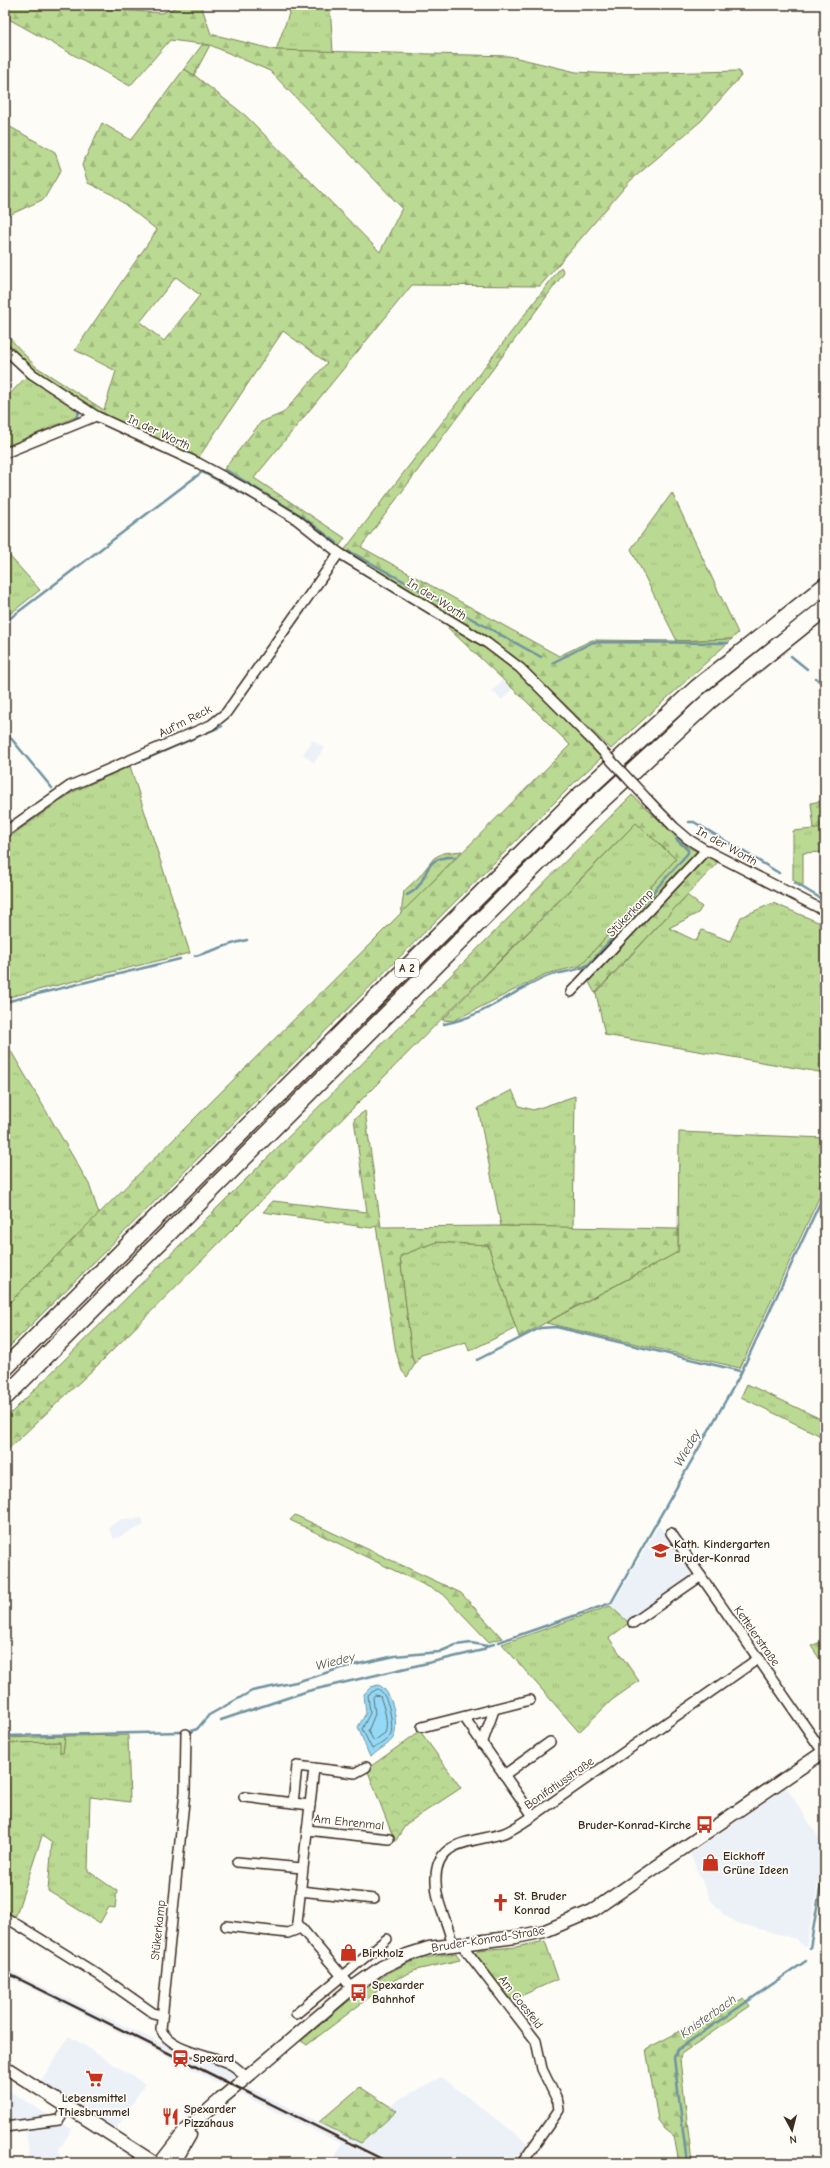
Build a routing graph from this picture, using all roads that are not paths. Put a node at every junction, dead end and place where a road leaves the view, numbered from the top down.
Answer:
1 (5, 349) edge
2 (96, 416) junction
3 (5, 453) edge
4 (339, 553) junction
5 (825, 586) edge
6 (825, 608) edge
7 (5, 832) edge
8 (706, 850) junction
9 (825, 910) edge
10 (572, 992) dead end
11 (5, 1368) edge
12 (5, 1397) edge
13 (671, 1533) dead end
14 (701, 1576) junction
15 (633, 1623) dead end
16 (758, 1658) junction
17 (530, 1700) dead end
18 (494, 1710) junction
19 (464, 1717) junction
20 (422, 1728) dead end
21 (186, 1734) dead end
22 (550, 1742) dead end
23 (482, 1744) junction
24 (824, 1752) edge
25 (366, 1767) dead end
26 (314, 1768) junction
27 (504, 1774) junction
28 (244, 1798) dead end
29 (293, 1803) junction
30 (310, 1805) junction
31 (533, 1816) junction
32 (307, 1830) junction
33 (389, 1839) dead end
34 (237, 1862) dead end
35 (302, 1868) junction
36 (300, 1890) junction
37 (374, 1899) dead end
38 (5, 1916) edge
39 (226, 1926) dead end
40 (301, 1928) junction
41 (387, 1939) dead end
42 (458, 1944) junction
43 (343, 1976) junction
44 (352, 1988) junction
45 (296, 2014) dead end
46 (161, 2015) junction
47 (5, 2068) edge
48 (246, 2077) junction
49 (5, 2078) edge
50 (65, 2111) junction
51 (202, 2116) junction
52 (5, 2127) edge
53 (141, 2163) edge
54 (155, 2163) edge
55 (160, 2163) edge
56 (174, 2163) edge
57 (522, 2163) edge

1 - 2 street, In der Worth
2 - 3 street
2 - 4 street, In der Worth
4 - 7 street, Auf'm Reck
4 - 8 street, In der Worth, bridge
5 - 11 highway, A 2
6 - 12 highway, A 2
8 - 9 street, In der Worth
8 - 10 street, Stükerkamp
13 - 14 street, Kettelerstraße
14 - 15 street
14 - 16 street, Kettelerstraße
16 - 24 street, Kettelerstraße
16 - 31 street, Bonifatiusstraße
17 - 18 street
18 - 19 street
18 - 23 street
19 - 20 street
19 - 23 street
21 - 46 street, Stükerkamp
22 - 27 street
23 - 27 street
24 - 42 street, Bruder-Konrad-Straße
25 - 26 street
26 - 29 street
26 - 30 street, Am Ehrenmal
27 - 31 street
28 - 29 street, Am Ehrenmal
29 - 30 street, Am Ehrenmal
30 - 32 street, Am Ehrenmal
31 - 42 street, Bonifatiusstraße
32 - 33 street, Am Ehrenmal
32 - 35 street, Am Ehrenmal
34 - 35 street
35 - 36 street, Am Ehrenmal
36 - 37 street
36 - 40 street, Am Ehrenmal
38 - 46 street
39 - 40 street
40 - 43 street
41 - 43 street
42 - 44 street, Bruder-Konrad-Straße
42 - 57 street, Am Coesfeld
43 - 44 street
43 - 45 street
44 - 48 street, Bruder-Konrad-Straße
46 - 48 street, Stükerkamp
47 - 50 street
48 - 51 street, Bruder-Konrad-Straße
49 - 50 street
50 - 52 street
50 - 53 street
50 - 54 street
51 - 55 street, Bruder-Konrad-Straße
51 - 56 street, Bruder-Konrad-Straße

